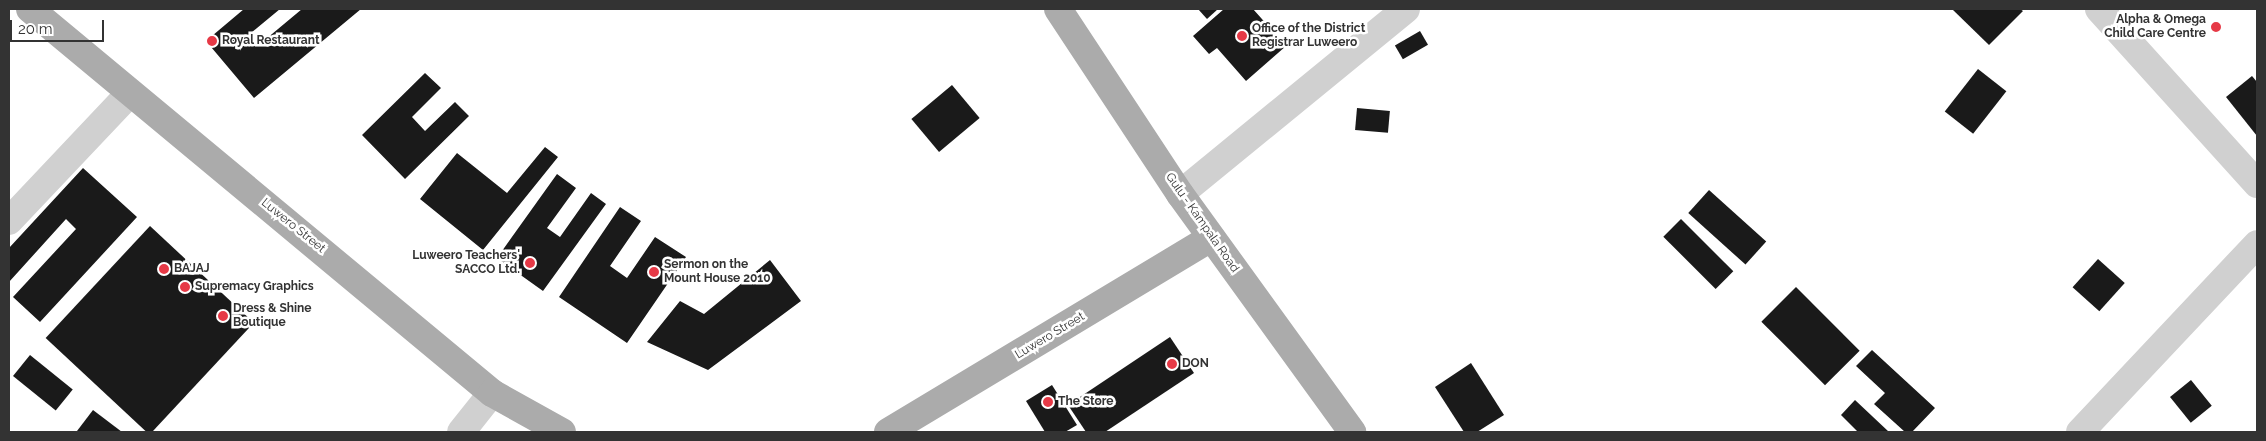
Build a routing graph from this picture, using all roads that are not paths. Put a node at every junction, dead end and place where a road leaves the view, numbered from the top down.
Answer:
1 (30, 9) edge
2 (1058, 9) edge
3 (1406, 9) edge
4 (2099, 9) edge
5 (130, 93) junction
6 (2257, 184) edge
7 (1180, 194) junction
8 (9, 221) edge
9 (1211, 238) junction
10 (2257, 244) edge
11 (492, 393) junction
12 (461, 432) edge
13 (562, 432) edge
14 (888, 432) edge
15 (1352, 432) edge
16 (2080, 432) edge

1 - 5 main road, Luwero Street
2 - 7 main road, Gulu - Kampala Road
3 - 7 street
4 - 6 street
5 - 8 street
5 - 11 main road, Luwero Street
7 - 9 main road, Gulu - Kampala Road
9 - 14 main road, Luwero Street
9 - 15 main road, Gulu - Kampala Road
10 - 16 street
11 - 12 street
11 - 13 main road, Luwero Street

